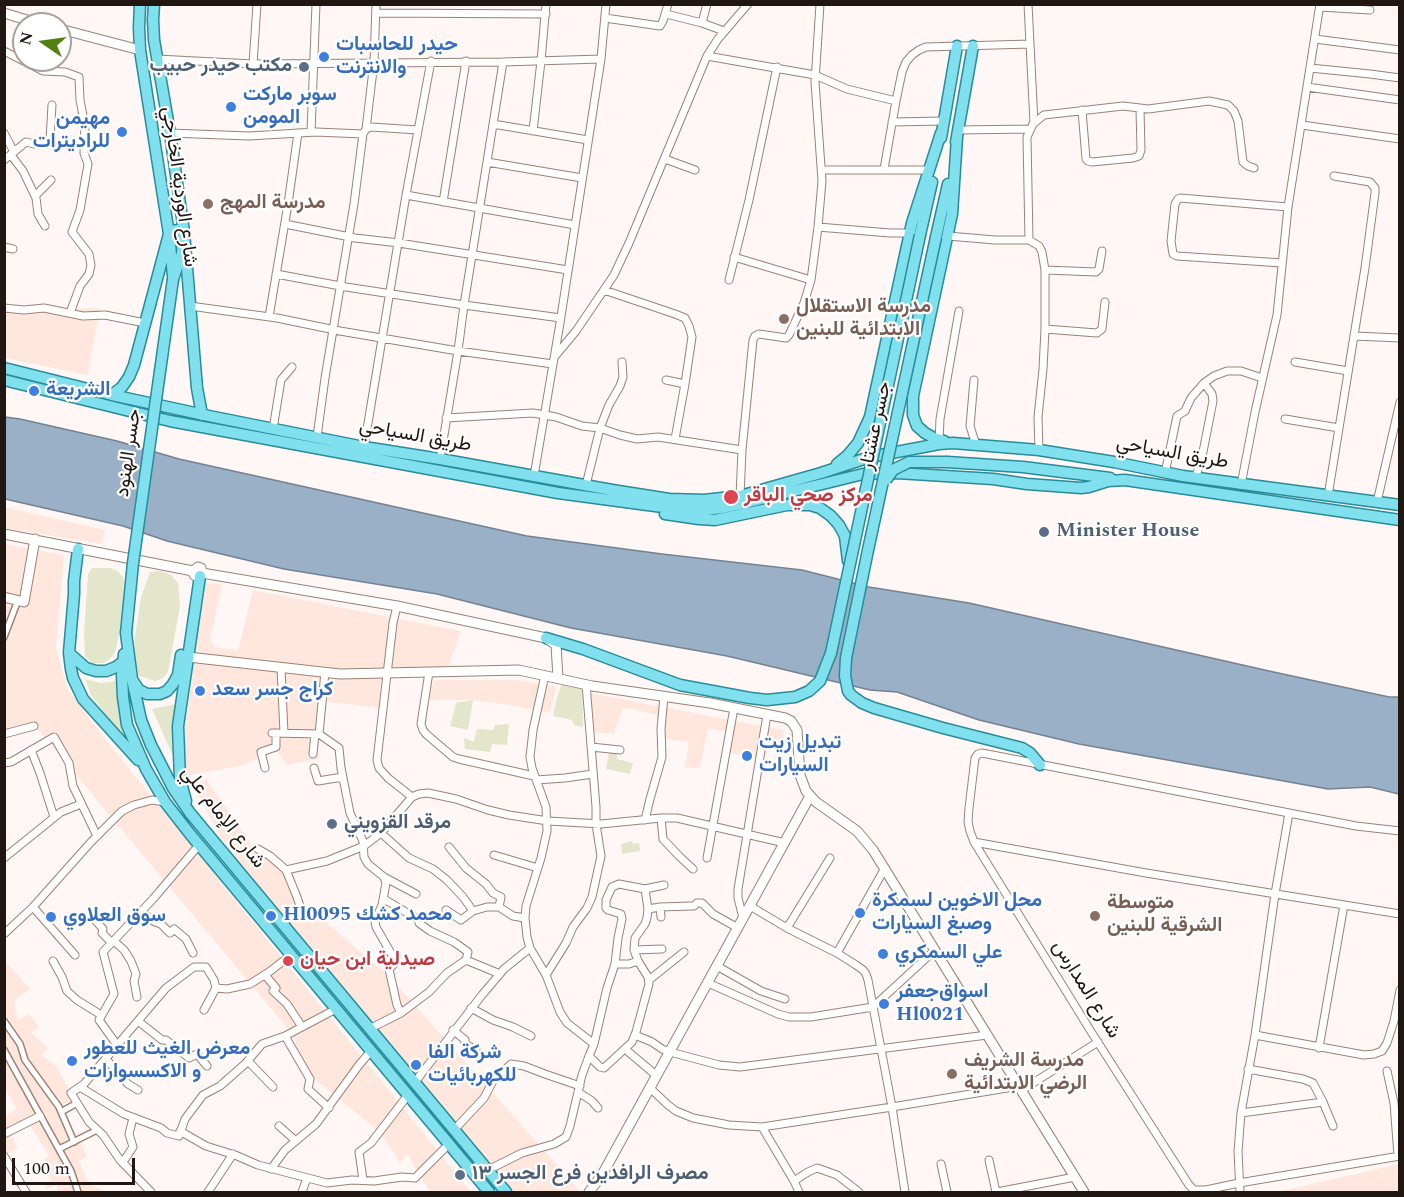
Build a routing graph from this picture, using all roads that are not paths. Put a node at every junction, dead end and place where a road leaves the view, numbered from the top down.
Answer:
1 (140, 4) edge
2 (154, 4) edge
3 (257, 4) edge
4 (316, 4) edge
5 (376, 4) edge
6 (546, 4) edge
7 (606, 4) edge
8 (668, 4) edge
9 (707, 4) edge
10 (748, 4) edge
11 (820, 4) edge
12 (1028, 4) edge
13 (1320, 6) edge
14 (1370, 10) dead end
15 (376, 13) junction
16 (546, 14) junction
17 (666, 14) junction
18 (605, 18) junction
19 (702, 23) junction
20 (724, 31) junction
21 (72, 32) edge
22 (1316, 39) junction
23 (1030, 44) junction
24 (957, 46) junction
25 (973, 46) junction
26 (140, 50) junction
27 (1400, 50) edge
28 (4, 51) edge
29 (707, 56) junction
30 (157, 59) junction
31 (601, 59) junction
32 (466, 61) junction
33 (542, 61) junction
34 (374, 62) junction
35 (431, 62) junction
36 (503, 62) junction
37 (314, 63) junction
38 (253, 64) junction
39 (777, 67) junction
40 (1310, 68) junction
41 (815, 75) junction
42 (1400, 78) edge
43 (1307, 87) junction
44 (1400, 100) edge
45 (896, 101) junction
46 (52, 105) dead end
47 (1140, 109) junction
48 (1082, 110) junction
49 (944, 121) junction
50 (892, 122) junction
51 (493, 124) junction
52 (1302, 125) junction
53 (1032, 126) junction
54 (418, 130) junction
55 (533, 131) junction
56 (311, 132) junction
57 (364, 132) junction
58 (4, 133) edge
59 (298, 133) junction
60 (941, 133) junction
61 (170, 134) junction
62 (958, 134) junction
63 (1400, 139) edge
64 (588, 140) junction
65 (10, 156) edge
66 (665, 159) junction
67 (487, 162) junction
68 (1254, 168) dead end
69 (884, 169) junction
70 (695, 170) dead end
71 (822, 170) junction
72 (930, 170) junction
73 (1334, 176) dead end
74 (582, 178) junction
75 (51, 180) dead end
76 (406, 195) junction
77 (35, 196) junction
78 (443, 202) junction
79 (1288, 207) junction
80 (479, 209) junction
81 (183, 220) junction
82 (167, 221) junction
83 (285, 224) junction
84 (575, 225) junction
85 (45, 226) dead end
86 (818, 227) junction
87 (184, 232) junction
88 (169, 234) junction
89 (915, 234) junction
90 (948, 236) junction
91 (348, 237) junction
92 (1029, 240) junction
93 (399, 243) junction
94 (4, 247) edge
95 (13, 249) dead end
96 (1102, 251) dead end
97 (472, 254) junction
98 (735, 257) junction
99 (1282, 263) junction
100 (568, 270) junction
101 (1045, 270) junction
102 (276, 274) junction
103 (173, 279) junction
104 (729, 280) dead end
105 (811, 280) junction
106 (341, 286) junction
107 (604, 290) junction
108 (390, 294) junction
109 (1105, 302) dead end
110 (464, 305) junction
111 (190, 306) junction
112 (4, 308) edge
113 (959, 311) dead end
114 (70, 313) junction
115 (269, 317) junction
116 (561, 318) junction
117 (145, 323) junction
118 (1045, 329) junction
119 (333, 330) junction
120 (1354, 336) junction
121 (383, 338) junction
122 (1400, 338) edge
123 (458, 351) junction
124 (554, 360) junction
125 (622, 362) dead end
126 (1295, 362) dead end
127 (292, 367) dead end
128 (8, 368) edge
129 (1348, 370) junction
130 (1262, 378) junction
131 (666, 380) dead end
132 (974, 380) dead end
133 (7, 381) edge
134 (1204, 383) junction
135 (685, 384) junction
136 (112, 395) junction
137 (1400, 402) edge
138 (545, 414) junction
139 (202, 415) junction
140 (446, 418) junction
141 (1285, 419) dead end
142 (600, 428) junction
143 (1339, 428) junction
144 (273, 429) junction
145 (317, 438) junction
146 (675, 439) junction
147 (939, 442) junction
148 (976, 445) junction
149 (364, 447) junction
150 (742, 450) junction
151 (1039, 450) junction
152 (440, 459) junction
153 (821, 473) junction
154 (1165, 473) junction
155 (534, 476) junction
156 (1195, 478) junction
157 (1125, 480) junction
158 (1241, 484) junction
159 (586, 485) junction
160 (531, 488) junction
161 (558, 493) junction
162 (740, 496) junction
163 (1328, 496) junction
164 (879, 500) junction
165 (1377, 502) junction
166 (1400, 505) edge
167 (1400, 520) edge
168 (4, 534) edge
169 (35, 539) junction
170 (82, 549) junction
171 (197, 574) junction
172 (847, 580) junction
173 (4, 597) edge
174 (18, 600) junction
175 (397, 606) junction
176 (126, 633) junction
177 (4, 637) edge
178 (546, 638) junction
179 (69, 653) junction
180 (188, 657) junction
181 (124, 661) junction
182 (281, 668) junction
183 (325, 672) junction
184 (429, 672) junction
185 (387, 673) junction
186 (545, 675) junction
187 (558, 678) junction
188 (132, 679) junction
189 (586, 684) junction
190 (664, 696) junction
191 (734, 708) junction
192 (767, 715) junction
193 (34, 726) dead end
194 (277, 733) junction
195 (4, 734) edge
196 (317, 734) junction
197 (591, 747) junction
198 (31, 750) junction
199 (620, 750) dead end
200 (313, 753) dead end
201 (4, 763) edge
202 (1040, 765) junction
203 (265, 768) dead end
204 (314, 768) dead end
205 (146, 769) junction
206 (593, 774) junction
207 (343, 777) junction
208 (535, 778) junction
209 (810, 796) junction
210 (412, 797) junction
211 (165, 802) junction
212 (81, 804) junction
213 (1288, 813) junction
214 (192, 815) junction
215 (54, 817) junction
216 (661, 818) junction
217 (645, 820) junction
218 (548, 821) junction
219 (596, 824) junction
220 (183, 826) junction
221 (713, 826) junction
222 (1400, 831) edge
223 (381, 833) junction
224 (747, 833) junction
225 (97, 836) junction
226 (974, 842) junction
227 (784, 843) junction
228 (199, 844) junction
229 (364, 846) junction
230 (449, 847) dead end
231 (258, 849) dead end
232 (494, 855) dead end
233 (4, 858) edge
234 (707, 858) dead end
235 (830, 858) dead end
236 (538, 868) junction
237 (885, 868) junction
238 (693, 869) dead end
239 (286, 870) junction
240 (384, 877) junction
241 (664, 885) dead end
242 (645, 889) junction
243 (416, 894) dead end
244 (1275, 894) junction
245 (592, 897) junction
246 (384, 898) junction
247 (606, 900) junction
248 (1344, 905) junction
249 (750, 906) junction
250 (33, 907) junction
251 (499, 907) junction
252 (660, 907) junction
253 (648, 909) junction
254 (446, 910) dead end
255 (473, 911) junction
256 (141, 912) junction
257 (1400, 914) edge
258 (661, 917) dead end
259 (525, 918) junction
260 (744, 918) junction
261 (95, 920) dead end
262 (282, 922) junction
263 (738, 928) junction
264 (787, 928) junction
265 (4, 934) edge
266 (113, 942) junction
267 (530, 948) junction
268 (662, 949) dead end
269 (634, 950) junction
270 (935, 950) junction
271 (684, 951) dead end
272 (837, 952) junction
273 (193, 953) dead end
274 (75, 955) dead end
275 (291, 955) junction
276 (466, 960) junction
277 (53, 961) dead end
278 (638, 961) junction
279 (615, 964) junction
280 (717, 966) junction
281 (500, 974) junction
282 (265, 975) junction
283 (546, 975) junction
284 (649, 980) junction
285 (708, 983) junction
286 (216, 988) junction
287 (1400, 990) edge
288 (137, 997) dead end
289 (785, 999) dead end
290 (873, 1007) junction
291 (471, 1008) junction
292 (336, 1009) junction
293 (204, 1010) dead end
294 (401, 1013) junction
295 (101, 1015) junction
296 (4, 1021) edge
297 (138, 1021) junction
298 (302, 1027) junction
299 (371, 1028) junction
300 (453, 1030) junction
301 (635, 1035) junction
302 (987, 1035) junction
303 (1255, 1035) junction
304 (285, 1036) junction
305 (531, 1036) dead end
306 (1098, 1042) junction
307 (594, 1044) junction
308 (117, 1045) junction
309 (881, 1048) junction
310 (1319, 1048) junction
311 (625, 1049) junction
312 (4, 1050) edge
313 (476, 1050) dead end
314 (371, 1051) junction
315 (670, 1052) junction
316 (589, 1056) junction
317 (106, 1059) junction
318 (249, 1061) junction
319 (207, 1066) dead end
320 (1248, 1069) junction
321 (1387, 1071) dead end
322 (657, 1076) junction
323 (415, 1082) junction
324 (80, 1087) junction
325 (273, 1087) dead end
326 (650, 1088) junction
327 (1020, 1088) junction
328 (579, 1089) junction
329 (138, 1090) dead end
330 (408, 1095) junction
331 (1323, 1102) junction
332 (77, 1103) junction
333 (892, 1107) junction
334 (329, 1108) junction
335 (598, 1108) dead end
336 (61, 1112) junction
337 (1241, 1113) junction
338 (39, 1116) junction
339 (133, 1118) junction
340 (279, 1126) dead end
341 (762, 1126) junction
342 (1332, 1126) dead end
343 (455, 1129) junction
344 (97, 1130) junction
345 (180, 1131) junction
346 (4, 1134) edge
347 (74, 1142) junction
348 (296, 1142) junction
349 (449, 1144) junction
350 (59, 1149) junction
351 (233, 1154) junction
352 (4, 1156) edge
353 (1399, 1156) edge
354 (989, 1160) dead end
355 (123, 1162) junction
356 (941, 1164) dead end
357 (271, 1169) junction
358 (488, 1170) junction
359 (1075, 1177) junction
360 (307, 1178) junction
361 (363, 1180) junction
362 (794, 1181) junction
363 (1239, 1183) junction
364 (26, 1192) edge
365 (78, 1192) edge
366 (151, 1192) edge
367 (208, 1192) edge
368 (302, 1192) edge
369 (489, 1192) edge
370 (506, 1192) edge
371 (589, 1192) edge
372 (799, 1192) edge
373 (859, 1192) edge
374 (905, 1192) edge
375 (947, 1192) edge
376 (996, 1192) edge
377 (1084, 1192) edge
378 (1240, 1192) edge

1 - 26 main road, شارع الوردية الخارجي
2 - 30 main road, شارع الوردية الخارجي
3 - 38 street
4 - 37 street
5 - 15 street
6 - 16 street
7 - 18 street
8 - 17 street
9 - 19 street
10 - 20 street
11 - 41 street
12 - 23 street
13 - 14 street
13 - 22 street
15 - 16 street
15 - 34 street
16 - 33 street
17 - 18 street
17 - 19 street
18 - 31 street
19 - 20 street
20 - 29 street
21 - 26 street
22 - 27 street
22 - 40 street
23 - 25 street
23 - 53 street
24 - 25 street
24 - 45 street
24 - 49 main road
25 - 62 main road
26 - 82 main road, شارع الوردية الخارجي
28 - 114 street
29 - 39 street
29 - 66 street
30 - 38 street
30 - 61 main road, شارع الوردية الخارجي
31 - 33 street
31 - 64 street
32 - 35 street
32 - 36 street
32 - 78 street
33 - 36 street
33 - 55 street
34 - 35 street
34 - 37 street
34 - 57 street
35 - 54 street
36 - 51 street
37 - 38 street
37 - 56 street
39 - 41 street
39 - 98 street
40 - 42 street
40 - 43 street
41 - 45 street
41 - 71 street
43 - 44 street
43 - 52 street
45 - 50 street
46 - 65 street
47 - 48 street
47 - 48 street
47 - 68 street
48 - 53 street
49 - 50 street
49 - 60 main road
50 - 69 street
51 - 55 street
51 - 67 street
52 - 63 street
52 - 79 street
53 - 62 street
53 - 92 street
54 - 57 street
54 - 76 street
55 - 64 street
56 - 57 street
56 - 59 street
57 - 91 street
58 - 65 street
59 - 61 street
59 - 83 street
60 - 72 main road
60 - 89 main road
61 - 81 main road, شارع الوردية الخارجي
62 - 90 main road
62 - 164 main road, جسر عشتار, bridge
64 - 74 street
65 - 77 street
66 - 70 street
66 - 107 street
67 - 74 street
67 - 80 street
69 - 71 street
69 - 72 street
71 - 86 street
72 - 89 main road
73 - 120 street
74 - 84 street
75 - 77 street
76 - 78 street
76 - 93 street
77 - 85 street
78 - 80 street
79 - 99 street
79 - 99 street
80 - 84 street
80 - 97 street
81 - 82 main road
81 - 87 main road, شارع الوردية الخارجي
82 - 88 main road, شارع الوردية الخارجي
83 - 91 street
83 - 102 street
84 - 100 street
86 - 89 street
86 - 105 street
87 - 88 main road
87 - 103 main road, شارع الوردية الخارجي
87 - 111 main road
88 - 103 main road, شارع الوردية الخارجي
88 - 117 main road
89 - 153 main road
89 - 172 main road, جسر عشتار, bridge
90 - 92 street
90 - 147 main road
91 - 93 street
91 - 106 street
92 - 101 street
93 - 97 street
93 - 108 street
94 - 95 street
96 - 101 street
97 - 100 street
97 - 110 street
98 - 104 street
98 - 105 street
99 - 130 street
100 - 116 street
101 - 118 street
102 - 106 street
102 - 115 street
103 - 176 main road, جسر الهنود, bridge
105 - 150 street
106 - 108 street
106 - 119 street
107 - 124 street
107 - 135 street
108 - 110 street
108 - 121 street
109 - 118 street
110 - 116 street
110 - 123 street
111 - 115 street
111 - 139 main road
112 - 114 street
113 - 147 street
114 - 117 street
115 - 119 street
116 - 124 street
117 - 136 main road
118 - 151 street
119 - 121 street
119 - 145 street
120 - 122 street
120 - 129 street
121 - 123 street
121 - 149 street
123 - 124 street
123 - 140 street
124 - 138 street
125 - 142 street
126 - 129 street
127 - 144 street
128 - 133 main road
128 - 136 main road, طريق السياحي
129 - 143 street
130 - 134 street
130 - 158 street
131 - 135 street
132 - 148 street
133 - 160 main road, طريق السياحي
134 - 154 street
134 - 156 street
135 - 146 street
136 - 139 main road, طريق السياحي
137 - 165 street
138 - 140 street
138 - 142 street
138 - 155 street
139 - 144 main road, طريق السياحي
140 - 152 street
141 - 143 street
142 - 146 street
142 - 159 street
143 - 163 street
144 - 145 main road, طريق السياحي
145 - 149 main road, طريق السياحي
146 - 150 street
147 - 148 main road, طريق السياحي
147 - 153 main road, طريق السياحي
148 - 151 main road, طريق السياحي
149 - 152 main road, طريق السياحي
150 - 162 street
151 - 154 main road, طريق السياحي
152 - 155 main road, طريق السياحي
153 - 162 main road, طريق السياحي
154 - 156 main road, طريق السياحي
155 - 159 main road, طريق السياحي
155 - 160 main road
156 - 158 main road, طريق السياحي
157 - 161 main road, طريق السياحي
157 - 164 main road, bridge
157 - 167 main road, طريق السياحي
158 - 163 main road, طريق السياحي
159 - 162 main road, طريق السياحي
160 - 161 main road, طريق السياحي
161 - 172 main road, bridge
163 - 165 main road, طريق السياحي
164 - 202 main road, جسر عشتار, bridge
165 - 166 main road, طريق السياحي
168 - 169 street
169 - 170 street
169 - 174 street
170 - 171 street
170 - 179 main road
171 - 175 street
171 - 180 main road
171 - 188 main road
172 - 178 main road, جسر عشتار, bridge
173 - 174 street
174 - 177 street
175 - 178 street
175 - 185 street
176 - 181 main road, شارع الإمام علي
176 - 188 main road, شارع الإمام علي
178 - 187 street
179 - 181 main road
179 - 205 main road
180 - 182 street
180 - 214 main road
181 - 205 main road, شارع الإمام علي
182 - 183 street
182 - 194 street
183 - 185 street
183 - 196 street
184 - 185 street
184 - 186 street
184 - 208 street
185 - 210 street
186 - 187 street
186 - 208 street
187 - 189 street
188 - 214 main road, شارع الإمام علي
189 - 190 street
189 - 197 street
190 - 191 street
190 - 217 street
191 - 192 street
191 - 221 street
192 - 209 street
192 - 224 street
193 - 195 street
194 - 196 street
194 - 203 street
196 - 200 street
196 - 207 street
197 - 199 street
197 - 206 street
198 - 201 street
198 - 212 street
198 - 215 street
202 - 213 street
202 - 226 street, شارع المدارس
204 - 207 street
205 - 211 main road, شارع الإمام علي
206 - 208 street
206 - 219 street
207 - 229 street
208 - 218 street
209 - 227 street
209 - 237 street
210 - 218 street
210 - 223 street
211 - 220 main road, شارع الإمام علي
211 - 225 street
212 - 215 street
212 - 225 street
213 - 222 street
213 - 244 street
214 - 220 main road
214 - 262 main road, شارع الإمام علي
215 - 233 street
216 - 217 street
216 - 221 street
216 - 238 street
217 - 219 street
218 - 219 street
218 - 236 street
219 - 245 street
220 - 228 main road, شارع الإمام علي
221 - 224 street
221 - 234 street
223 - 229 street
223 - 255 street
224 - 227 street
224 - 260 street
225 - 250 street
226 - 244 street
226 - 306 street, شارع المدارس
227 - 249 street
228 - 256 street
228 - 275 main road, شارع الإمام علي
229 - 239 street
229 - 240 street
230 - 251 street
231 - 239 street
232 - 236 street
235 - 264 street
236 - 259 street
237 - 270 street
237 - 272 street
239 - 262 street
240 - 243 street
240 - 246 street
241 - 242 street
242 - 247 street
242 - 253 street
244 - 248 street
244 - 303 street
245 - 247 street
245 - 283 street
246 - 276 street
246 - 294 street
247 - 279 street
248 - 257 street
248 - 310 street
249 - 260 street
249 - 264 street
250 - 265 street
250 - 274 street
251 - 255 street
251 - 259 street
252 - 253 street
252 - 258 street
252 - 263 street
253 - 269 street
254 - 255 street
256 - 266 street
256 - 273 street
259 - 267 street
260 - 263 street
261 - 266 street
262 - 299 main road, شارع الإمام علي
263 - 280 street
264 - 272 street
266 - 288 street
266 - 295 street
267 - 281 street
267 - 283 street
268 - 269 street
269 - 278 street
270 - 290 street
270 - 302 street
271 - 284 street
272 - 290 street
275 - 282 street
275 - 292 main road, شارع الإمام علي
276 - 281 street
276 - 294 street
277 - 295 street
278 - 279 street
278 - 284 street
279 - 307 street
280 - 285 street
280 - 289 street
281 - 291 street
282 - 286 street
282 - 298 street
283 - 307 street
284 - 301 street
285 - 290 street
285 - 315 street
286 - 293 street
286 - 297 street
287 - 310 street
290 - 309 street
291 - 300 street
291 - 305 street
292 - 298 street
292 - 314 main road, شارع الإمام علي
294 - 299 street
295 - 308 street
296 - 336 street
297 - 308 street
297 - 319 street
298 - 304 street
299 - 323 main road, شارع الإمام علي
300 - 313 street
300 - 323 street
301 - 311 street
301 - 315 street
302 - 309 street
302 - 327 street
303 - 310 street
303 - 320 street
304 - 318 street
304 - 334 street
306 - 327 street
306 - 363 street, شارع المدارس
307 - 316 street
308 - 317 street
309 - 315 street
309 - 333 street
311 - 316 street
311 - 322 street
312 - 338 street
314 - 330 main road, شارع الإمام علي
314 - 334 street
315 - 322 street
316 - 328 street
317 - 324 street
317 - 329 street
318 - 325 street
318 - 345 street
320 - 331 street
320 - 337 street
321 - 353 street
322 - 326 street
323 - 343 main road, شارع الإمام علي
324 - 332 street
324 - 339 street
326 - 341 street
326 - 371 street
327 - 333 street
327 - 359 street
328 - 335 street
328 - 343 street
328 - 358 street
330 - 349 main road, شارع الإمام علي
330 - 361 street
331 - 337 street
331 - 342 street
332 - 336 street
332 - 344 street
333 - 341 street
333 - 374 street
334 - 348 street
336 - 347 street
337 - 363 street
338 - 346 street
338 - 350 street
339 - 345 street
339 - 355 street
340 - 348 street
341 - 362 street
343 - 358 main road, شارع الإمام علي
344 - 347 street
344 - 355 street
345 - 351 street
347 - 350 street
348 - 357 street
349 - 361 street
349 - 369 main road, شارع الإمام علي
350 - 365 street
351 - 357 street
351 - 367 street
352 - 364 street
353 - 363 street, شارع المدارس
354 - 376 street
355 - 366 street
356 - 375 street
357 - 360 street
358 - 370 main road, شارع الإمام علي
359 - 376 street
359 - 377 street
360 - 361 street
360 - 368 street
362 - 372 street
362 - 373 street
363 - 378 street

